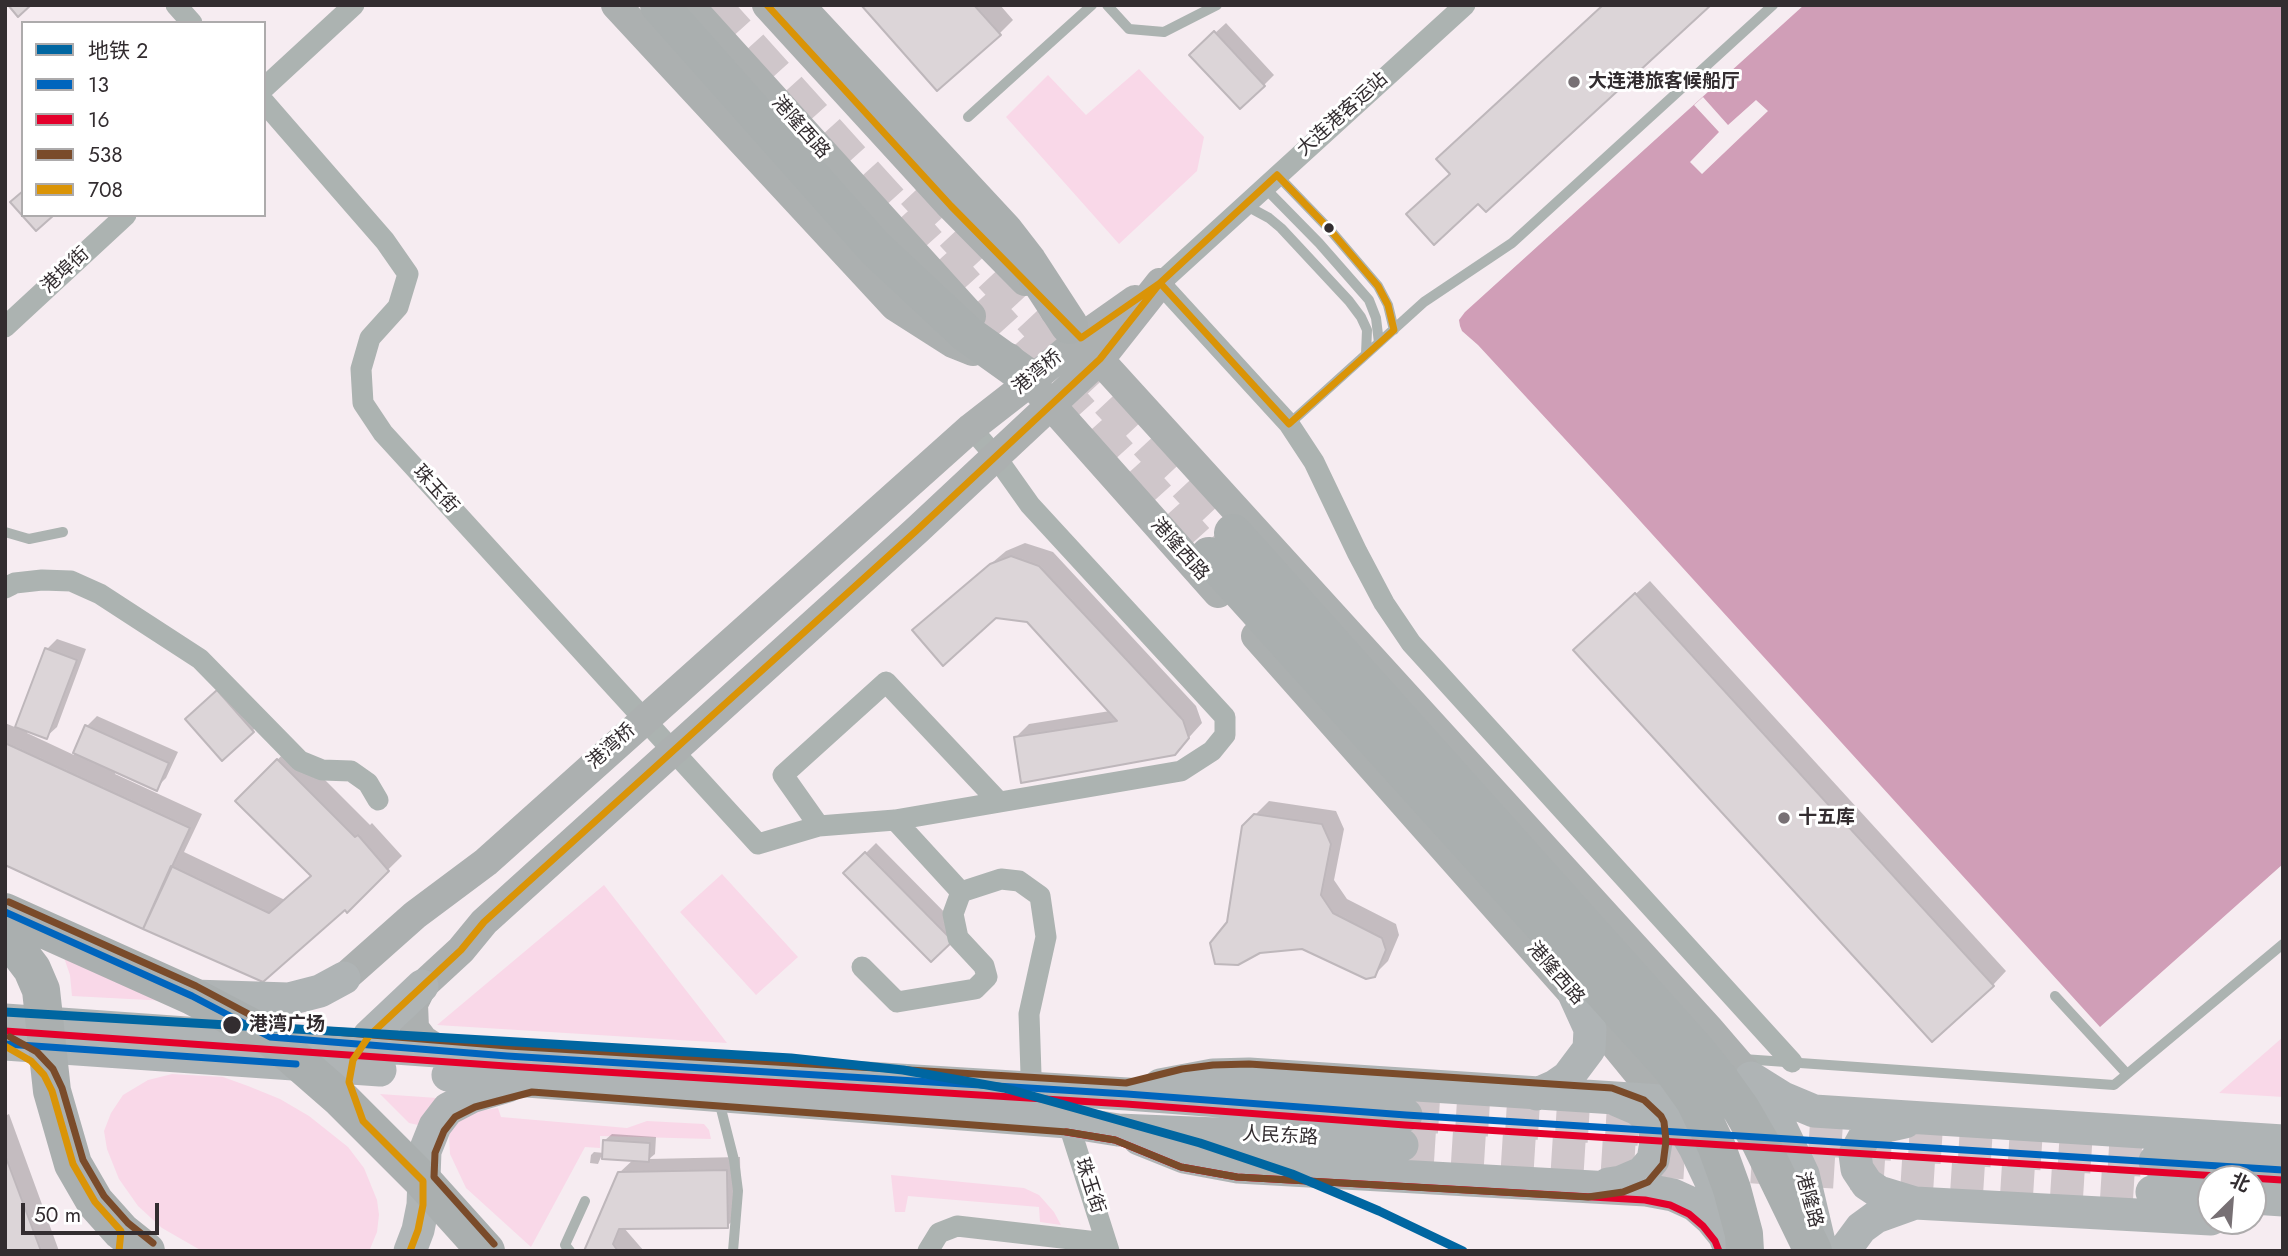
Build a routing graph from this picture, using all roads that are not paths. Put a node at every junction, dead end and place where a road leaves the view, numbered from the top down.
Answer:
1 (176, 5) edge
2 (354, 5) edge
3 (616, 5) edge
4 (659, 5) edge
5 (689, 5) edge
6 (766, 5) edge
7 (794, 5) edge
8 (817, 5) edge
9 (1092, 5) edge
10 (1107, 5) edge
11 (1217, 5) edge
12 (1465, 5) edge
13 (1773, 5) edge
14 (190, 21) edge
15 (266, 86) edge
16 (266, 104) edge
17 (968, 117) dead end
18 (1271, 181) junction
19 (1245, 205) junction
20 (124, 217) edge
21 (1160, 283) junction
22 (5, 327) edge
23 (1394, 330) junction
24 (1083, 341) junction
25 (1379, 343) junction
26 (1366, 354) junction
27 (1027, 378) junction
28 (1050, 404) junction
29 (1289, 424) junction
30 (971, 428) junction
31 (996, 457) junction
32 (5, 532) edge
33 (63, 532) dead end
34 (5, 588) edge
35 (378, 800) dead end
36 (998, 801) junction
37 (895, 820) junction
38 (819, 826) junction
39 (961, 892) junction
40 (5, 912) edge
41 (5, 940) edge
42 (2283, 944) edge
43 (862, 967) dead end
44 (344, 978) joint
45 (422, 986) junction
46 (192, 996) junction
47 (1575, 996) junction
48 (2055, 996) dead end
49 (5, 1020) edge
50 (47, 1035) junction
51 (270, 1037) junction
52 (5, 1045) edge
53 (440, 1051) junction
54 (356, 1057) junction
55 (1792, 1062) junction
56 (303, 1064) junction
57 (1735, 1072) junction
58 (1031, 1074) dead end
59 (2127, 1074) junction
60 (531, 1081) junction
61 (52, 1091) junction
62 (1127, 1094) junction
63 (1537, 1094) junction
64 (717, 1095) junction
65 (1611, 1098) junction
66 (1661, 1101) junction
67 (1920, 1118) junction
68 (363, 1121) junction
69 (1068, 1122) junction
70 (1118, 1130) junction
71 (2283, 1141) edge
72 (2197, 1174) edge
73 (423, 1181) junction
74 (1589, 1187) junction
75 (2197, 1191) edge
76 (585, 1201) dead end
77 (1914, 1203) junction
78 (2197, 1218) edge
79 (128, 1244) edge
80 (1108, 1247) edge
81 (410, 1251) edge
82 (486, 1251) edge
83 (570, 1251) edge
84 (733, 1251) edge
85 (928, 1251) edge
86 (1731, 1251) edge
87 (1737, 1251) edge
88 (1745, 1251) edge
89 (1813, 1251) edge
90 (1821, 1251) edge
91 (1844, 1251) edge

1 - 14 street
2 - 15 street
3 - 27 main road
4 - 27 highway
5 - 27 main road, 港隆西路
6 - 24 main road
7 - 24 highway
8 - 24 main road
9 - 17 lane
10 - 11 lane
12 - 18 street, 大连港客运站
13 - 23 lane
16 - 38 street, 珠玉街
18 - 19 street, 大连港客运站
18 - 23 lane
18 - 25 lane
19 - 21 street, 大连港客运站
19 - 26 lane
20 - 22 street, 港埠街
21 - 24 main road, 港湾桥
21 - 29 street
23 - 25 lane
24 - 27 main road, 港湾桥
24 - 28 main road, 港湾桥
24 - 57 main road
25 - 26 lane
26 - 29 lane
27 - 28 main road, 港隆西路
27 - 30 main road, 港湾桥
28 - 31 main road, 港湾桥
28 - 47 main road, 港隆西路
29 - 55 street
30 - 31 street
30 - 44 main road, 港湾桥
31 - 36 street
31 - 45 main road, 港湾桥
32 - 33 lane
34 - 35 street
36 - 37 street
36 - 38 street
37 - 38 street
37 - 39 street
39 - 43 street
39 - 58 street
40 - 46 highway
41 - 50 highway
42 - 59 lane
44 - 46 main road
45 - 53 main road
45 - 54 main road
46 - 51 highway
47 - 63 main road
47 - 66 main road, 港隆西路
48 - 59 lane
49 - 50 main road
50 - 51 main road
50 - 52 main road
50 - 56 main road
50 - 61 highway
51 - 54 main road
51 - 56 highway
52 - 61 main road
53 - 54 main road, 人民东路
53 - 62 main road, 人民东路
54 - 56 main road
54 - 60 main road, 人民东路
54 - 68 main road
55 - 57 lane
55 - 59 lane
56 - 68 highway
57 - 67 main road
57 - 88 highway
57 - 89 highway
57 - 90 main road, 港隆路
60 - 64 main road, 人民东路
60 - 73 main road
61 - 79 highway
62 - 63 main road
62 - 70 main road, 人民东路
63 - 65 main road
64 - 69 main road, 人民东路
64 - 84 lane
65 - 66 main road
65 - 74 main road
66 - 87 main road
67 - 71 main road
67 - 77 main road
68 - 73 highway
69 - 70 main road, 人民东路
69 - 80 street, 珠玉街
70 - 74 main road
72 - 75 main road
73 - 81 main road
73 - 82 highway
74 - 86 main road
76 - 83 lane
77 - 78 main road
77 - 91 main road
80 - 85 street

